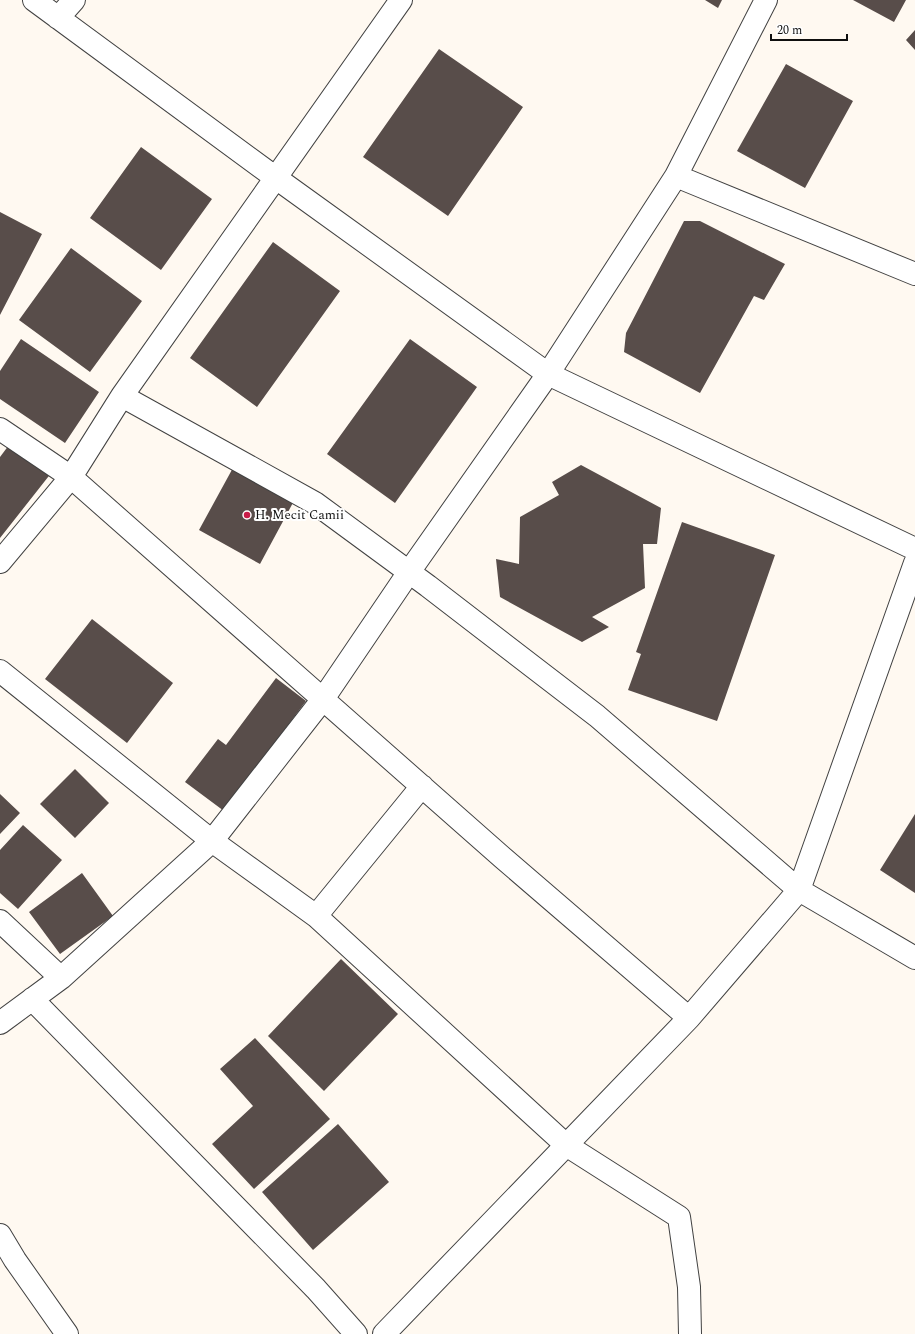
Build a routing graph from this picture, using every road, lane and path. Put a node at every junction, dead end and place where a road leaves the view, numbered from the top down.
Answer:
1 (34, 0) edge
2 (74, 0) edge
3 (401, 0) edge
4 (766, 0) edge
5 (58, 18) junction
6 (676, 176) junction
7 (276, 178) junction
8 (915, 274) edge
9 (548, 374) junction
10 (122, 396) junction
11 (0, 429) edge
12 (71, 477) junction
13 (915, 549) edge
14 (0, 562) edge
15 (915, 563) edge
16 (409, 572) junction
17 (0, 671) edge
18 (323, 699) junction
19 (422, 786) junction
20 (212, 840) junction
21 (799, 890) junction
22 (316, 916) junction
23 (0, 921) edge
24 (915, 958) edge
25 (61, 978) junction
26 (32, 999) junction
27 (689, 1018) junction
28 (0, 1023) edge
29 (566, 1145) junction
30 (0, 1235) edge
31 (8, 1263) edge
32 (67, 1334) edge
33 (356, 1334) edge
34 (384, 1334) edge
35 (690, 1334) edge

1 - 5 street
2 - 5 street
3 - 7 street
4 - 6 street
5 - 7 street
6 - 8 street
6 - 9 street
7 - 9 street
7 - 10 street
9 - 13 street
9 - 16 street
10 - 12 street
10 - 16 street
11 - 12 street
12 - 14 street
12 - 18 street
15 - 21 street
16 - 18 street
16 - 21 street
17 - 20 street
18 - 19 street
18 - 20 street
19 - 22 street
19 - 27 street
20 - 22 street
20 - 25 street
21 - 24 street
21 - 27 street
22 - 29 street
23 - 25 street
25 - 26 street
26 - 28 street
26 - 33 street
27 - 29 street
29 - 34 street
29 - 35 street
30 - 31 street
31 - 32 street

